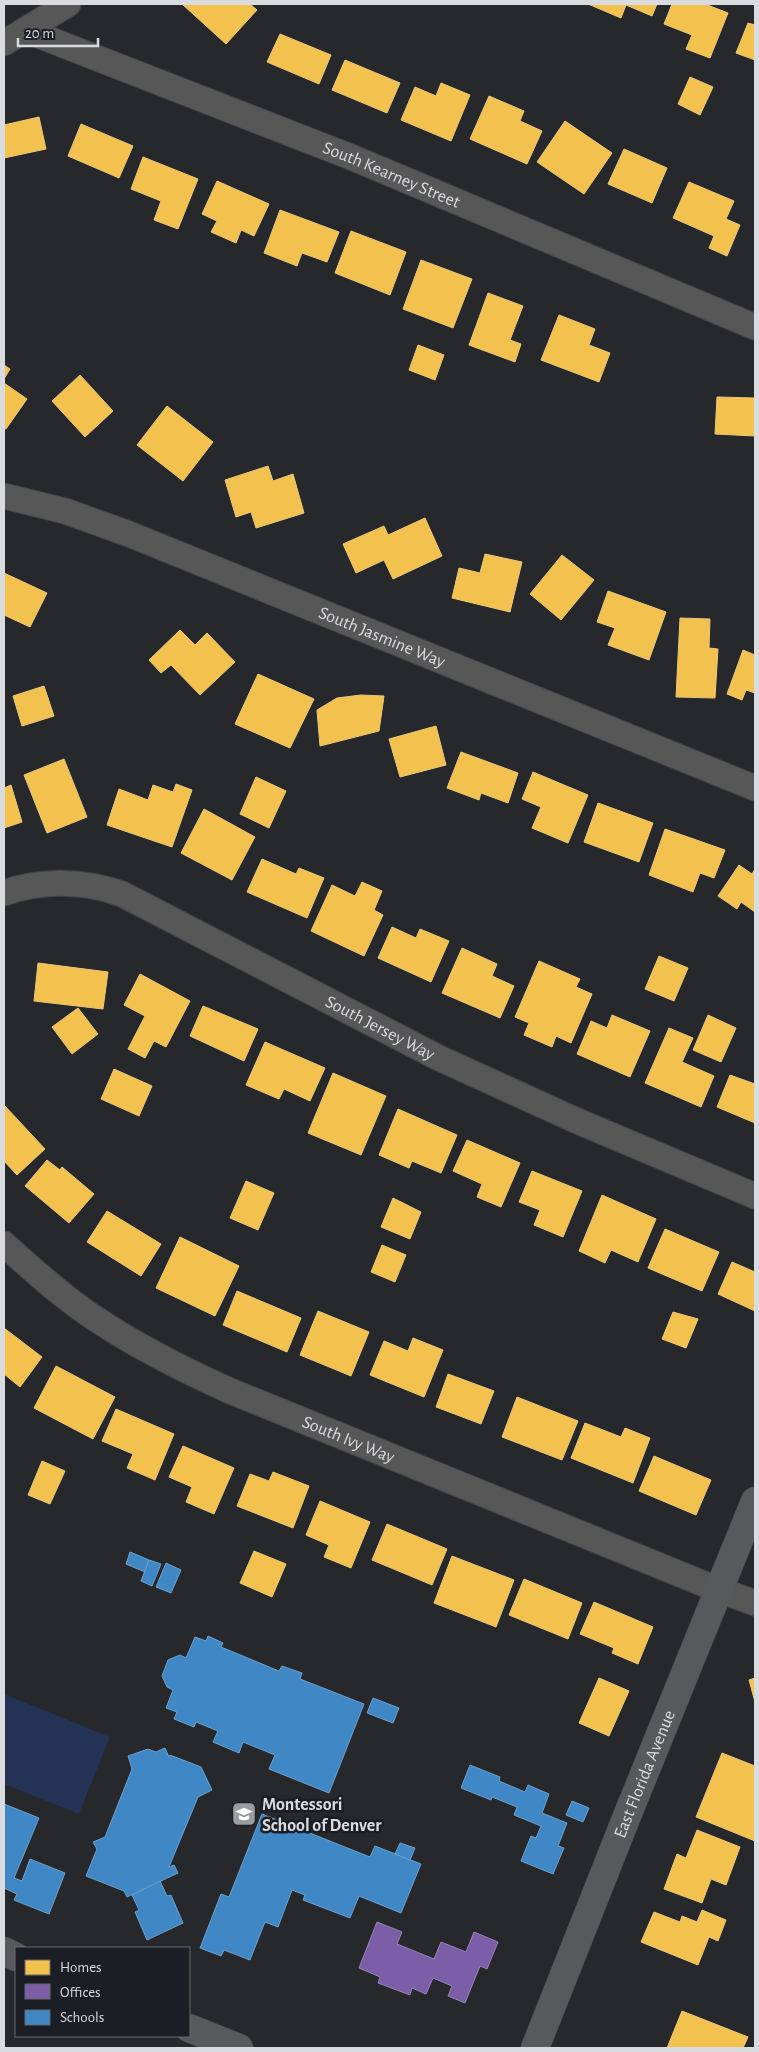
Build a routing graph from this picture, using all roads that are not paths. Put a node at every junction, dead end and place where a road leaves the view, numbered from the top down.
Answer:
1 (68, 4) edge
2 (25, 30) junction
3 (4, 42) edge
4 (755, 327) edge
5 (4, 496) edge
6 (755, 788) edge
7 (4, 893) edge
8 (755, 1196) edge
9 (4, 1244) edge
10 (755, 1501) edge
11 (719, 1590) junction
12 (755, 1603) edge
13 (190, 2028) edge
14 (239, 2048) edge
15 (535, 2048) edge

1 - 2 street
2 - 3 street
2 - 4 street, South Kearney Street
5 - 6 street, South Jasmine Way
7 - 8 street, South Jersey Way
9 - 11 street, South Ivy Way
10 - 11 street, East Florida Avenue
11 - 12 street, South Ivy Way
11 - 15 street, East Florida Avenue
13 - 14 street

